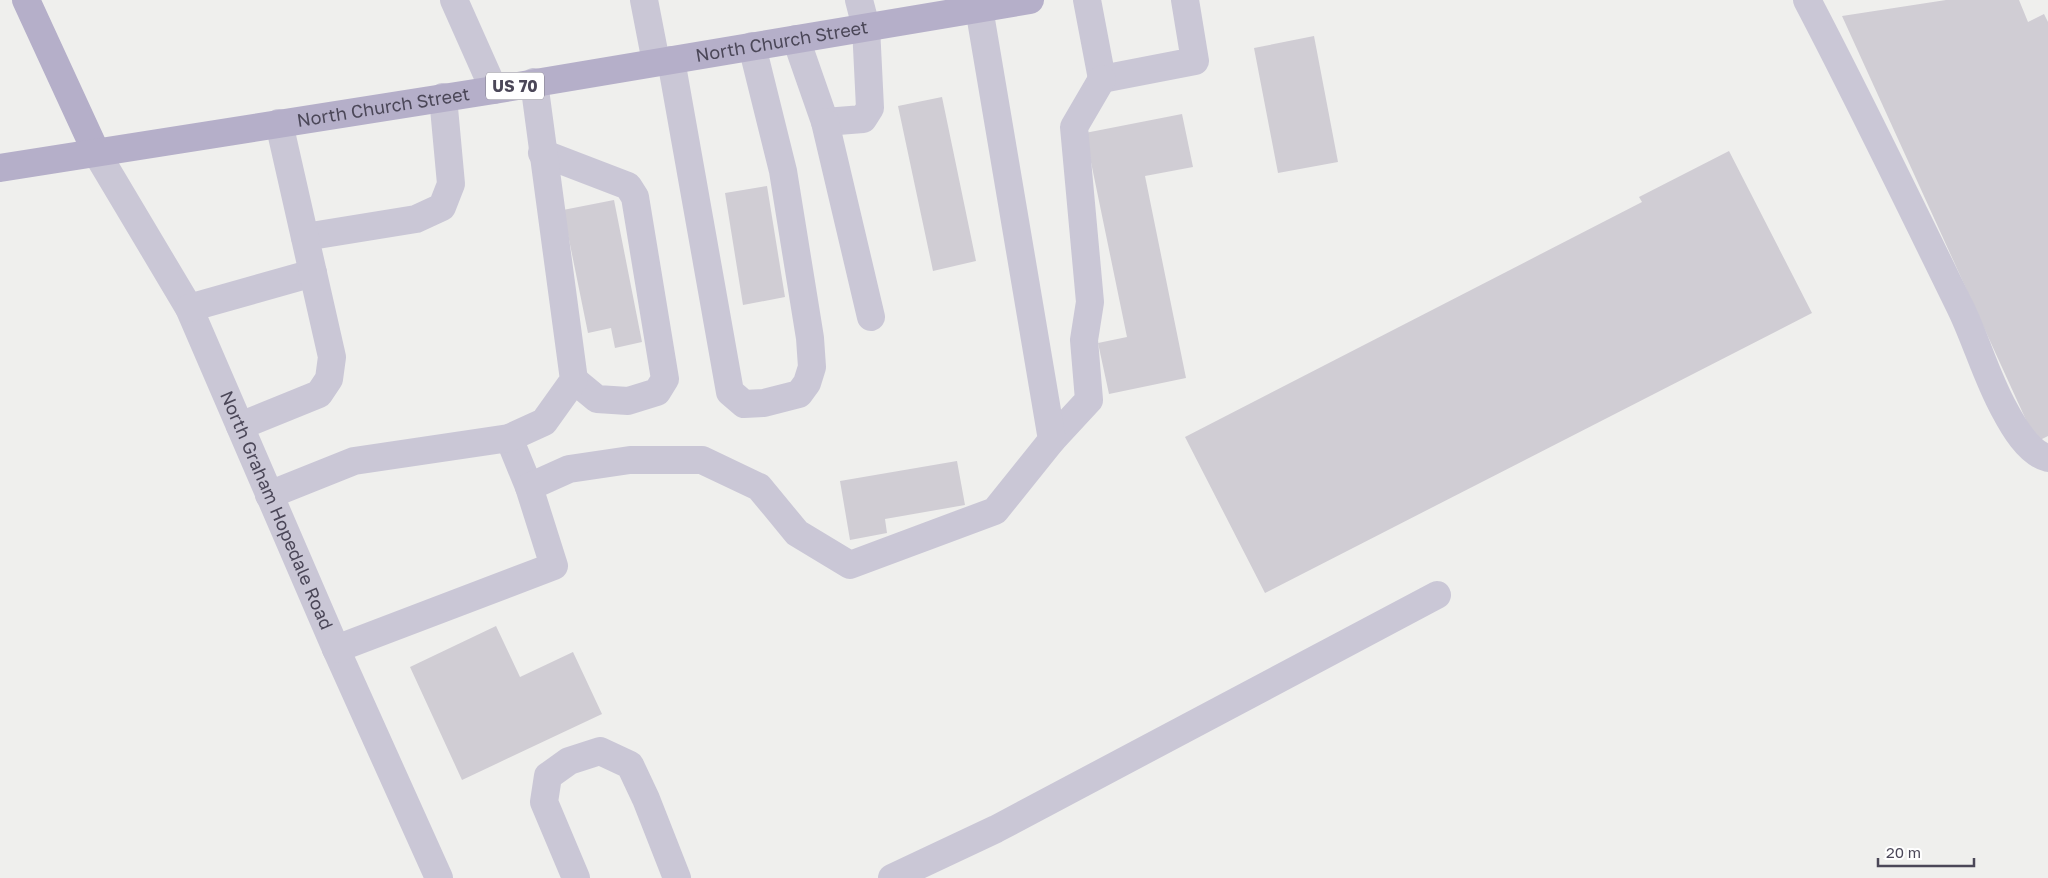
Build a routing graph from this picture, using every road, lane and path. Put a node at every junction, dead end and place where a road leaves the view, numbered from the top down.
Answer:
1 (26, 0) edge
2 (454, 0) edge
3 (644, 0) edge
4 (859, 0) edge
5 (1030, 0) edge
6 (1087, 0) edge
7 (1185, 0) edge
8 (1807, 0) edge
9 (979, 8) junction
10 (866, 27) junction
11 (796, 39) junction
12 (752, 46) junction
13 (663, 61) junction
14 (1102, 79) junction
15 (534, 82) junction
16 (494, 90) junction
17 (443, 97) junction
18 (825, 122) junction
19 (279, 123) junction
20 (96, 152) junction
21 (542, 153) junction
22 (0, 168) edge
23 (305, 237) junction
24 (314, 273) junction
25 (189, 308) junction
26 (871, 317) dead end
27 (574, 380) junction
28 (240, 426) junction
29 (509, 438) junction
30 (1052, 440) junction
31 (2048, 458) edge
32 (529, 487) junction
33 (270, 495) junction
34 (1437, 595) dead end
35 (336, 649) junction
36 (439, 878) edge
37 (576, 878) edge
38 (677, 878) edge
39 (892, 878) edge

1 - 20 main road
2 - 16 street
3 - 13 street
4 - 10 street
5 - 9 main road, North Church Street / US 70
6 - 14 street
7 - 14 street
8 - 31 street
9 - 10 main road, North Church Street / US 70
9 - 30 street
10 - 11 main road, North Church Street / US 70
10 - 18 street
11 - 12 main road, North Church Street / US 70
11 - 18 street
12 - 13 main road, North Church Street / US 70
12 - 13 street
13 - 15 main road, North Church Street / US 70
14 - 30 street
15 - 16 main road, North Church Street / US 70
15 - 21 street
16 - 17 main road, North Church Street / US 70
17 - 19 main road, North Church Street / US 70
17 - 23 street
18 - 26 street
19 - 20 main road, North Church Street / US 70
19 - 23 street
20 - 22 main road, North Church Street / US 70
20 - 25 street, North Graham Hopedale Road
21 - 27 street
21 - 27 street
23 - 24 street
24 - 25 street
24 - 28 street
25 - 28 street, North Graham Hopedale Road
27 - 29 street
28 - 33 street, North Graham Hopedale Road
29 - 32 street
29 - 33 street
30 - 32 street
32 - 35 street
33 - 35 street, North Graham Hopedale Road
34 - 39 street
35 - 36 street, North Graham Hopedale Road
37 - 38 street

